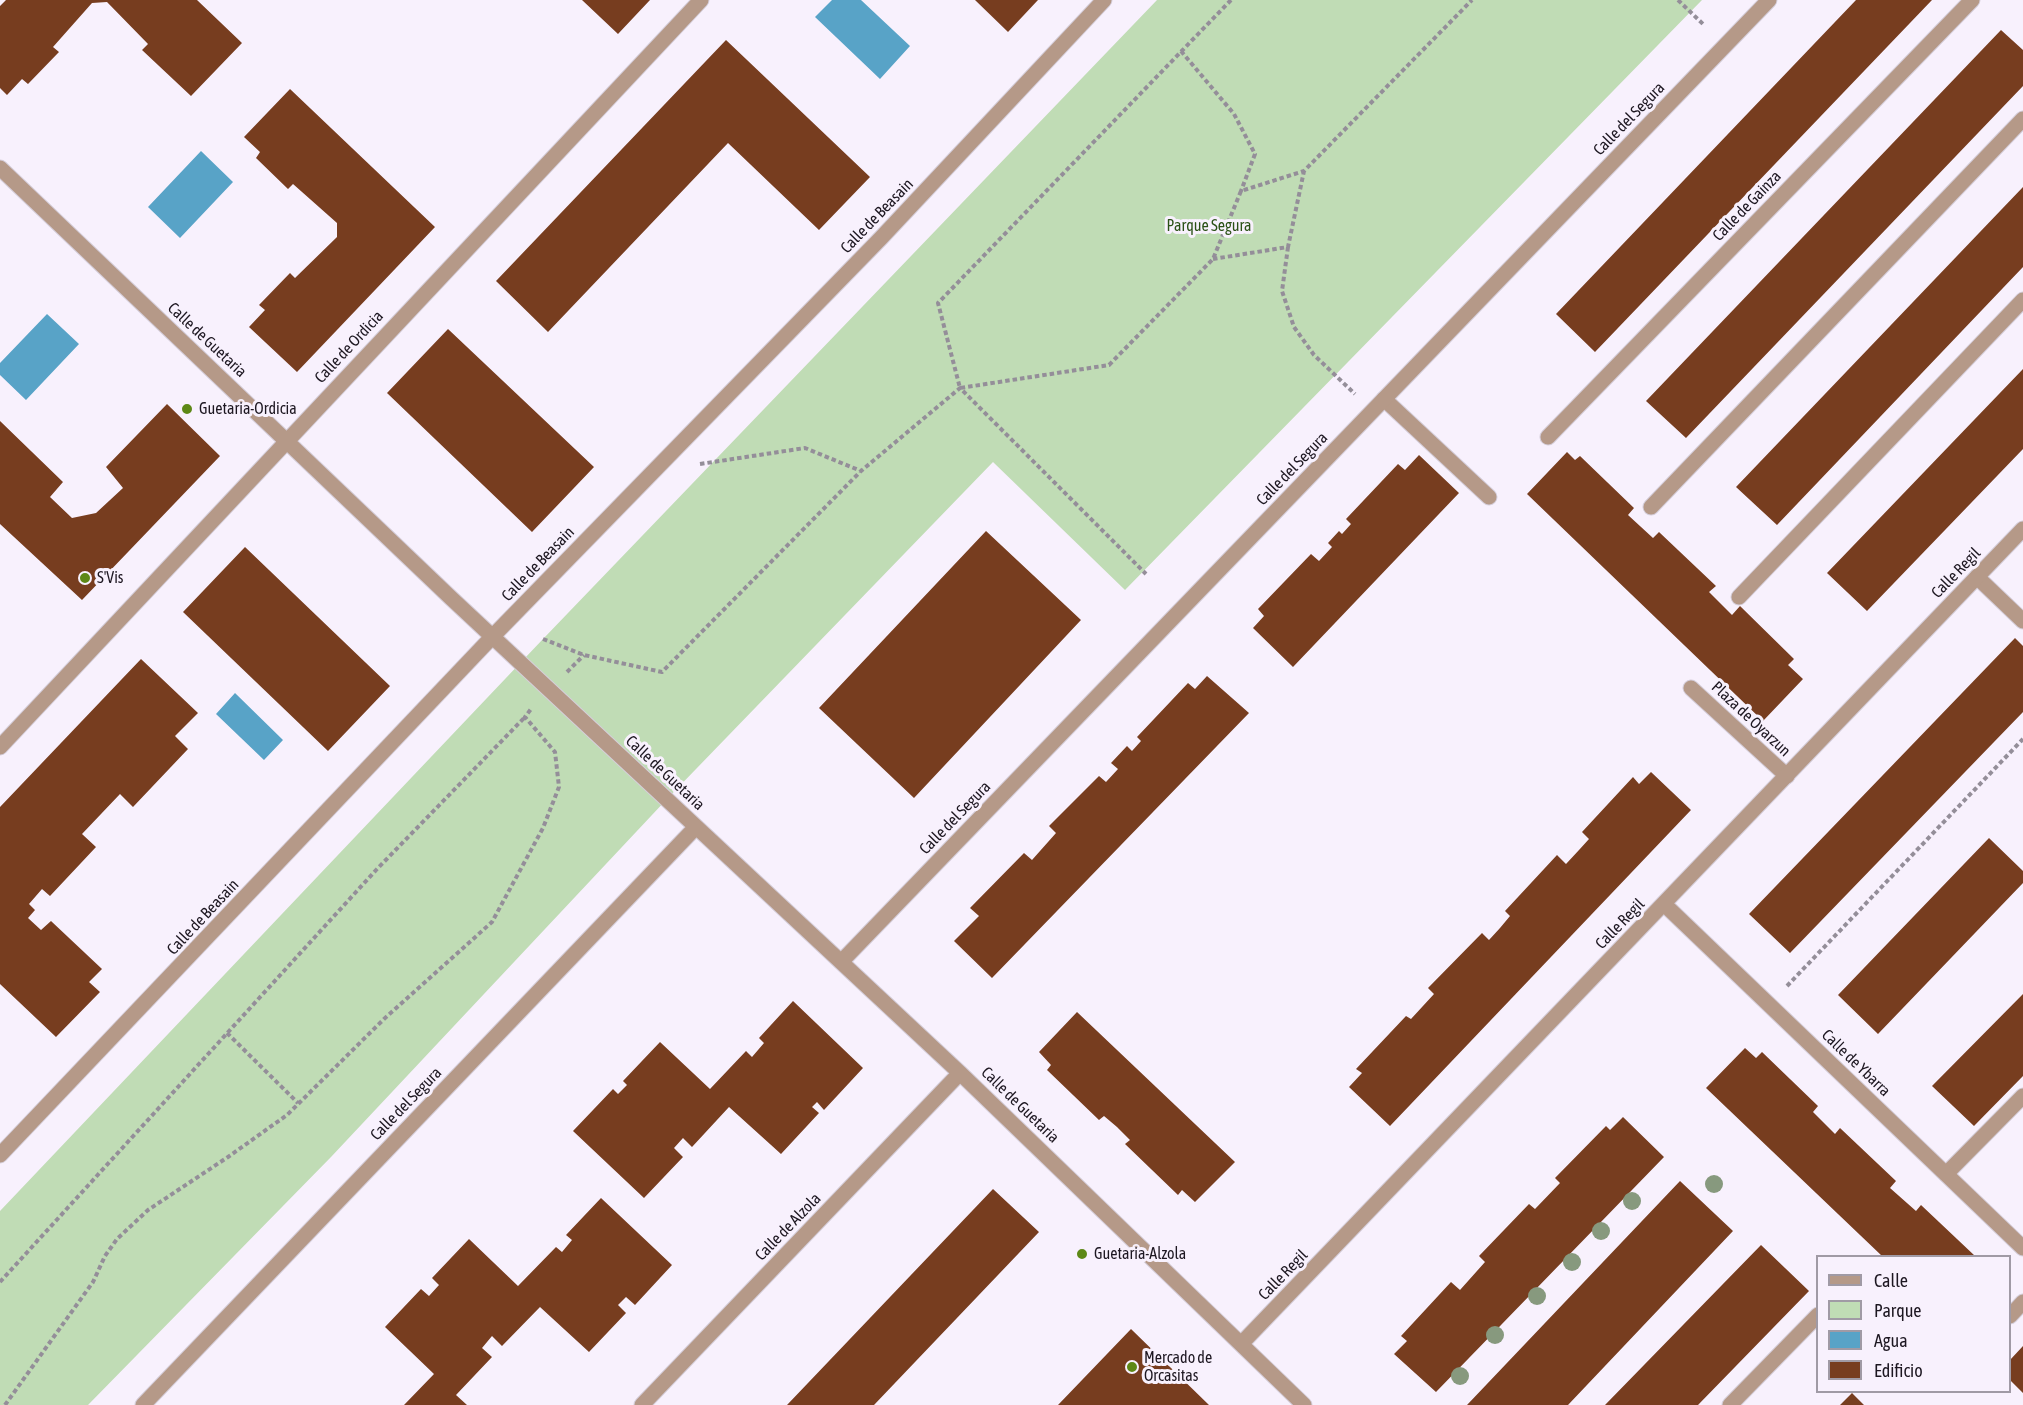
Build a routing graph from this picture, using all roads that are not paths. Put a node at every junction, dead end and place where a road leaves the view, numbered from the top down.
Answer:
1 (701, 0) edge
2 (1104, 0) edge
3 (1769, 0) edge
4 (1972, 0) edge
5 (2023, 119) edge
6 (0, 168) edge
7 (2023, 300) edge
8 (1378, 405) junction
9 (1548, 437) dead end
10 (286, 441) junction
11 (1489, 497) dead end
12 (1651, 507) dead end
13 (2023, 529) edge
14 (1977, 578) junction
15 (1739, 597) dead end
16 (2023, 621) edge
17 (494, 636) junction
18 (1692, 688) dead end
19 (0, 747) edge
20 (1787, 776) junction
21 (696, 827) junction
22 (1664, 904) junction
23 (841, 962) junction
24 (960, 1073) junction
25 (2023, 1096) edge
26 (0, 1155) edge
27 (1946, 1174) junction
28 (2023, 1248) edge
29 (2023, 1302) edge
30 (2011, 1315) edge
31 (1816, 1317) edge
32 (1241, 1344) junction
33 (143, 1405) edge
34 (642, 1405) edge
35 (1304, 1405) edge
36 (1730, 1405) edge

1 - 10 street, Calle de Ordicia
2 - 17 street, Calle de Beasain
3 - 8 street, Calle del Segura
4 - 9 street, Calle de Gainza
5 - 12 street
6 - 10 street, Calle de Guetaria
7 - 15 street
8 - 11 street
8 - 23 street, Calle del Segura
10 - 17 street, Calle de Guetaria
10 - 19 street, Calle de Ordicia
13 - 14 street, Calle Regil
14 - 16 street
14 - 20 street, Calle Regil
17 - 21 street, Calle de Guetaria
17 - 26 street, Calle de Beasain
18 - 20 street, Plaza de Oyarzun
20 - 22 street, Calle Regil
21 - 23 street, Calle de Guetaria
21 - 33 street, Calle del Segura
22 - 27 street, Calle de Ybarra
22 - 32 street, Calle Regil
23 - 24 street, Calle de Guetaria
24 - 32 street, Calle de Guetaria
24 - 34 street, Calle de Alzola
25 - 27 street
27 - 28 street, Calle de Ybarra
29 - 30 street
31 - 36 street
32 - 35 street, Calle de Guetaria

